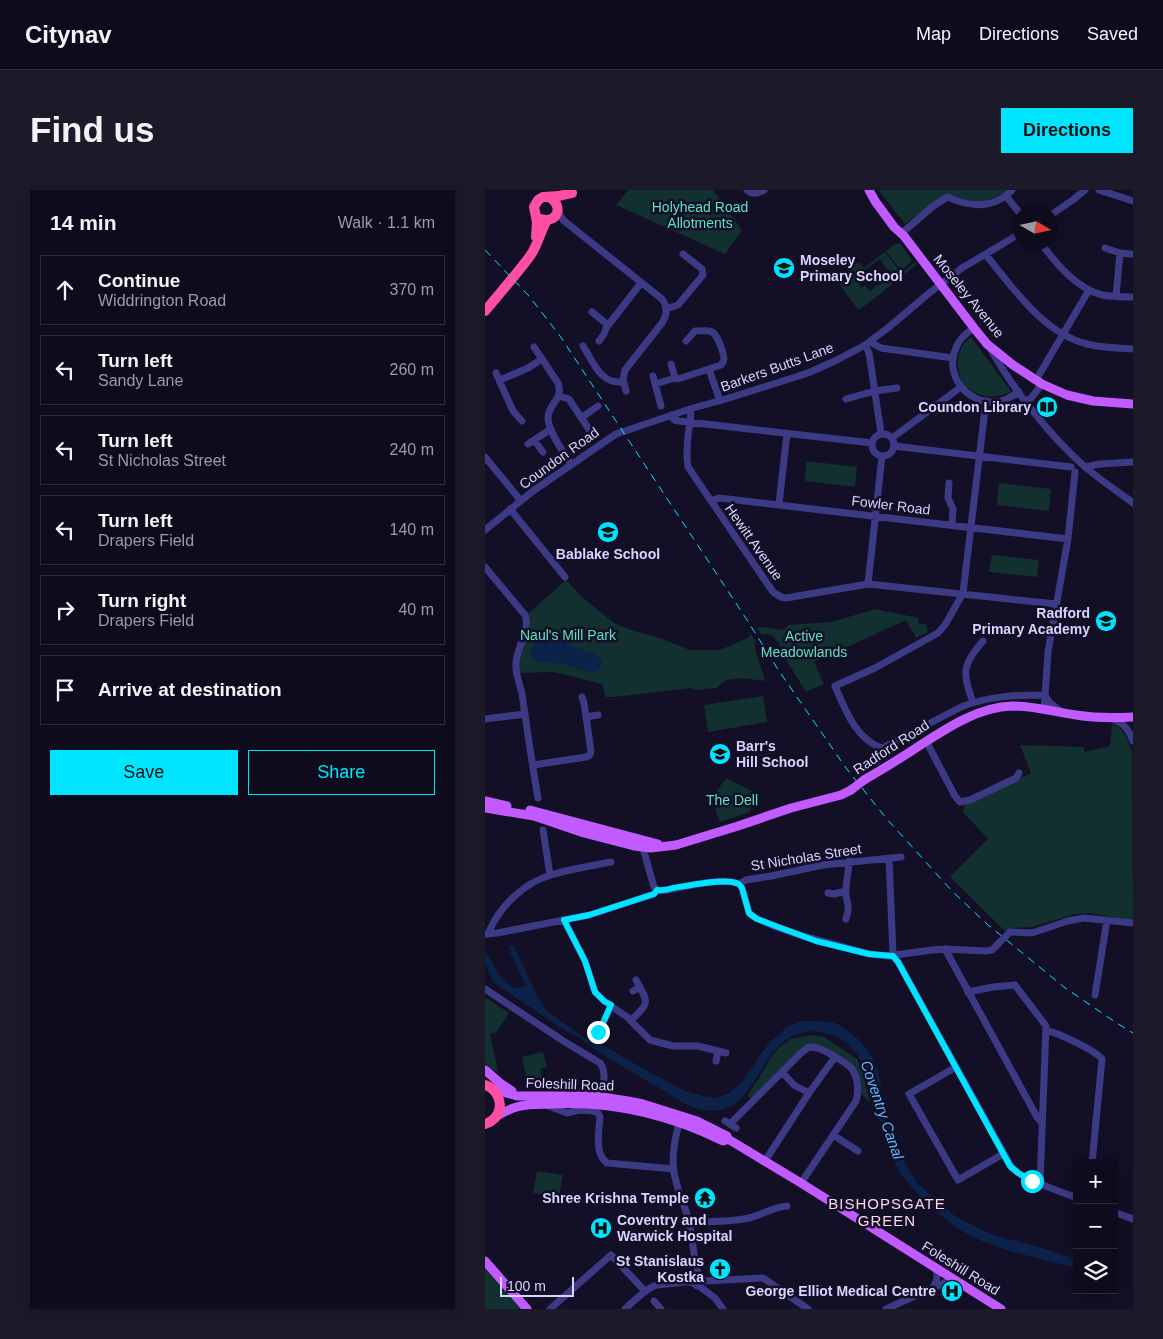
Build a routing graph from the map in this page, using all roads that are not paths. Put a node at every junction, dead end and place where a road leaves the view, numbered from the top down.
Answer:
1 (747, 190) edge
2 (764, 190) edge
3 (1012, 190) edge
4 (1085, 190) edge
5 (1099, 190) edge
6 (870, 191) edge
7 (574, 192) edge
8 (1006, 196) junction
9 (549, 197) junction
10 (1133, 201) edge
11 (1013, 205) edge
12 (1058, 210) edge
13 (536, 214) junction
14 (556, 215) junction
15 (902, 233) junction
16 (1013, 239) edge
17 (535, 248) junction
18 (1105, 248) dead end
19 (1046, 250) edge
20 (1120, 253) junction
21 (683, 254) dead end
22 (986, 254) junction
23 (1131, 254) dead end
24 (641, 283) junction
25 (941, 284) junction
26 (1089, 290) junction
27 (1116, 296) junction
28 (1133, 297) edge
29 (666, 309) junction
30 (485, 311) edge
31 (593, 312) dead end
32 (608, 325) junction
33 (974, 328) junction
34 (1063, 334) junction
35 (686, 341) dead end
36 (599, 342) dead end
37 (867, 343) junction
38 (987, 344) junction
39 (583, 346) dead end
40 (534, 347) dead end
41 (1133, 349) edge
42 (953, 358) junction
43 (542, 359) junction
44 (671, 364) dead end
45 (709, 369) junction
46 (653, 376) dead end
47 (675, 378) junction
48 (623, 382) junction
49 (1039, 382) junction
50 (655, 384) junction
51 (961, 387) junction
52 (897, 388) dead end
53 (625, 390) dead end
54 (875, 391) junction
55 (1019, 392) junction
56 (559, 396) junction
57 (846, 400) dead end
58 (720, 401) junction
59 (986, 401) junction
60 (1026, 401) junction
61 (1133, 404) edge
62 (598, 406) dead end
63 (661, 406) dead end
64 (690, 409) junction
65 (671, 415) junction
66 (581, 418) junction
67 (522, 421) dead end
68 (656, 421) joint
69 (690, 422) junction
70 (551, 429) junction
71 (787, 433) junction
72 (881, 433) junction
73 (592, 434) dead end
74 (892, 438) junction
75 (872, 443) junction
76 (894, 446) junction
77 (543, 452) dead end
78 (881, 456) junction
79 (485, 457) edge
80 (980, 457) junction
81 (1133, 462) edge
82 (571, 464) junction
83 (1085, 467) junction
84 (949, 483) dead end
85 (521, 501) junction
86 (711, 501) junction
87 (1133, 503) edge
88 (779, 504) junction
89 (510, 509) junction
90 (875, 516) junction
91 (952, 525) junction
92 (971, 527) junction
93 (485, 530) edge
94 (1068, 538) junction
95 (485, 567) edge
96 (565, 577) dead end
97 (867, 584) junction
98 (963, 593) junction
99 (1056, 604) junction
100 (983, 641) dead end
101 (1045, 695) junction
102 (582, 697) dead end
103 (973, 703) junction
104 (1044, 710) junction
105 (1064, 713) junction
106 (525, 714) junction
107 (598, 716) dead end
108 (586, 717) junction
109 (1133, 717) edge
110 (1103, 718) junction
111 (485, 719) edge
112 (927, 741) junction
113 (1133, 741) edge
114 (533, 765) junction
115 (1019, 773) dead end
116 (537, 798) dead end
117 (485, 801) edge
118 (485, 808) edge
119 (600, 828) junction
120 (543, 830) dead end
121 (668, 846) junction
122 (643, 848) junction
123 (901, 857) dead end
124 (889, 858) junction
125 (611, 862) dead end
126 (849, 862) junction
127 (549, 875) junction
128 (739, 884) junction
129 (657, 890) junction
130 (846, 891) junction
131 (828, 893) dead end
132 (847, 919) dead end
133 (564, 920) junction
134 (1107, 920) junction
135 (1133, 923) edge
136 (487, 934) edge
137 (945, 949) junction
138 (893, 956) junction
139 (636, 980) dead end
140 (640, 987) junction
141 (485, 989) edge
142 (633, 991) dead end
143 (968, 992) junction
144 (1095, 995) dead end
145 (611, 1005) junction
146 (631, 1020) junction
147 (1047, 1031) junction
148 (597, 1033) dead end
149 (718, 1051) junction
150 (726, 1053) dead end
151 (835, 1057) junction
152 (716, 1061) dead end
153 (956, 1068) junction
154 (485, 1070) edge
155 (782, 1072) junction
156 (488, 1085) edge
157 (809, 1093) junction
158 (602, 1094) junction
159 (526, 1097) junction
160 (545, 1104) junction
161 (497, 1116) junction
162 (680, 1119) junction
163 (1043, 1123) junction
164 (485, 1124) edge
165 (730, 1124) dead end
166 (833, 1135) junction
167 (859, 1151) dead end
168 (1003, 1154) junction
169 (1092, 1159) edge
170 (765, 1161) junction
171 (673, 1169) junction
172 (801, 1183) junction
173 (1040, 1184) junction
174 (1073, 1196) edge
175 (787, 1206) dead end
176 (1118, 1213) edge
177 (1133, 1219) edge
178 (689, 1222) junction
179 (485, 1261) edge
180 (935, 1268) junction
181 (697, 1280) junction
182 (953, 1280) junction
183 (931, 1289) junction
184 (645, 1291) junction
185 (654, 1301) dead end
186 (527, 1309) edge
187 (550, 1309) edge
188 (625, 1309) edge
189 (661, 1309) edge
190 (723, 1309) edge
191 (808, 1309) edge
192 (886, 1309) edge
193 (1001, 1309) edge

1 - 2 street
3 - 8 street
4 - 12 street
5 - 10 street
6 - 15 main road, Moseley Avenue
7 - 9 highway
7 - 14 highway
8 - 11 street
8 - 15 street
9 - 13 highway
9 - 14 highway
13 - 14 highway
13 - 17 highway
14 - 17 highway
14 - 24 street
15 - 25 main road, Moseley Avenue
16 - 22 street, Barkers Butts Lane
17 - 30 highway
18 - 20 street
19 - 26 street
20 - 23 street
20 - 27 street
21 - 29 street
22 - 25 street, Barkers Butts Lane
22 - 34 street
24 - 29 street
24 - 32 street
25 - 33 main road, Moseley Avenue
25 - 37 street, Barkers Butts Lane
26 - 27 street
26 - 34 street
27 - 28 street
29 - 48 street
31 - 32 street
32 - 36 street
33 - 38 main road, Moseley Avenue
33 - 42 street
34 - 41 street
34 - 49 street
35 - 45 street
37 - 42 street
37 - 54 street
37 - 58 street, Barkers Butts Lane
38 - 49 main road, Moseley Avenue
38 - 55 street
39 - 48 street
40 - 43 street
42 - 51 street
43 - 56 street
43 - 67 street
44 - 47 street
45 - 47 street
45 - 58 street
46 - 50 street
47 - 50 street
48 - 53 street
49 - 60 street
49 - 61 main road, Moseley Avenue
50 - 63 street
51 - 59 street
51 - 74 street
52 - 54 street
54 - 57 street
54 - 72 street
55 - 59 street
55 - 60 street
56 - 66 street
56 - 70 street
58 - 64 street, Barkers Butts Lane
59 - 80 street
60 - 83 street
62 - 66 street
64 - 65 street, Barkers Butts Lane
64 - 69 street, Hewitt Avenue
65 - 68 street, Barkers Butts Lane
65 - 69 street
66 - 73 street
68 - 82 street, Coundon Road
69 - 71 street
69 - 86 street, Hewitt Avenue
70 - 77 street
70 - 82 street
71 - 75 street
71 - 88 street
72 - 74 street
72 - 75 street
74 - 76 street
75 - 78 street
76 - 78 street
76 - 80 street
78 - 90 street
79 - 85 street
80 - 92 street
80 - 94 street
81 - 83 street
82 - 85 street, Coundon Road
83 - 87 street
84 - 91 street
85 - 89 street, Coundon Road
86 - 88 street, Fowler Road
86 - 97 street, Hewitt Avenue
88 - 90 street, Fowler Road
89 - 93 street, Coundon Road
89 - 96 street
90 - 91 street, Fowler Road
90 - 97 street
91 - 92 street, Fowler Road
92 - 94 street, Fowler Road
92 - 98 street
94 - 99 street
95 - 106 street
97 - 98 street, Hewitt Avenue
98 - 99 street, Hewitt Avenue
98 - 103 street
99 - 101 street
100 - 103 street
101 - 103 street
101 - 104 street
101 - 105 street
102 - 108 street
104 - 105 main road, Radford Road
104 - 112 main road, Radford Road
105 - 110 main road, Radford Road
106 - 111 street
106 - 114 street
107 - 108 street
108 - 114 street
109 - 110 main road, Radford Road
110 - 113 street
112 - 115 street
112 - 121 main road, Radford Road, bridge
114 - 116 street
117 - 119 main road, Radford Road
118 - 122 main road, Radford Road
119 - 121 main road, Radford Road
119 - 122 main road, Radford Road
120 - 127 street
121 - 122 main road, Radford Road
122 - 129 street
123 - 124 street, St Nicholas Street
124 - 126 street, St Nicholas Street
124 - 138 street
125 - 127 street
126 - 128 street, St Nicholas Street
126 - 130 street
127 - 136 street
128 - 129 street, St Nicholas Street
128 - 138 street
129 - 133 street, St Nicholas Street
130 - 131 street
130 - 132 street
133 - 136 street, St Nicholas Street
133 - 145 street
134 - 135 street
134 - 137 street, bridge
134 - 144 street
137 - 138 street
137 - 143 street
138 - 153 street
139 - 140 street
140 - 142 street
140 - 146 street
141 - 158 street
143 - 147 street
143 - 163 street
145 - 146 street
145 - 148 street
146 - 149 street
147 - 163 street
147 - 169 street
149 - 150 street
149 - 152 street
151 - 155 street
151 - 157 street
151 - 166 street
153 - 168 street
153 - 168 street
154 - 159 main road
155 - 157 street
155 - 165 street
156 - 159 main road, Foleshill Road
156 - 161 highway
157 - 170 street
158 - 159 main road, Foleshill Road
158 - 162 main road, Foleshill Road
160 - 161 main road, Foleshill Road
160 - 162 main road, Foleshill Road
160 - 171 street
161 - 164 highway
162 - 170 main road, Foleshill Road
162 - 171 street
163 - 173 street
166 - 167 street
166 - 172 street
168 - 173 street
170 - 172 main road, Foleshill Road
171 - 178 street
172 - 180 main road, Foleshill Road
173 - 174 street
175 - 178 street
176 - 177 street
178 - 181 street
179 - 186 main road
180 - 182 main road, Foleshill Road
180 - 183 street
181 - 184 street
181 - 190 street
181 - 191 street
182 - 183 street
182 - 193 main road, Foleshill Road
183 - 192 street
184 - 187 street
184 - 188 street
185 - 189 street

